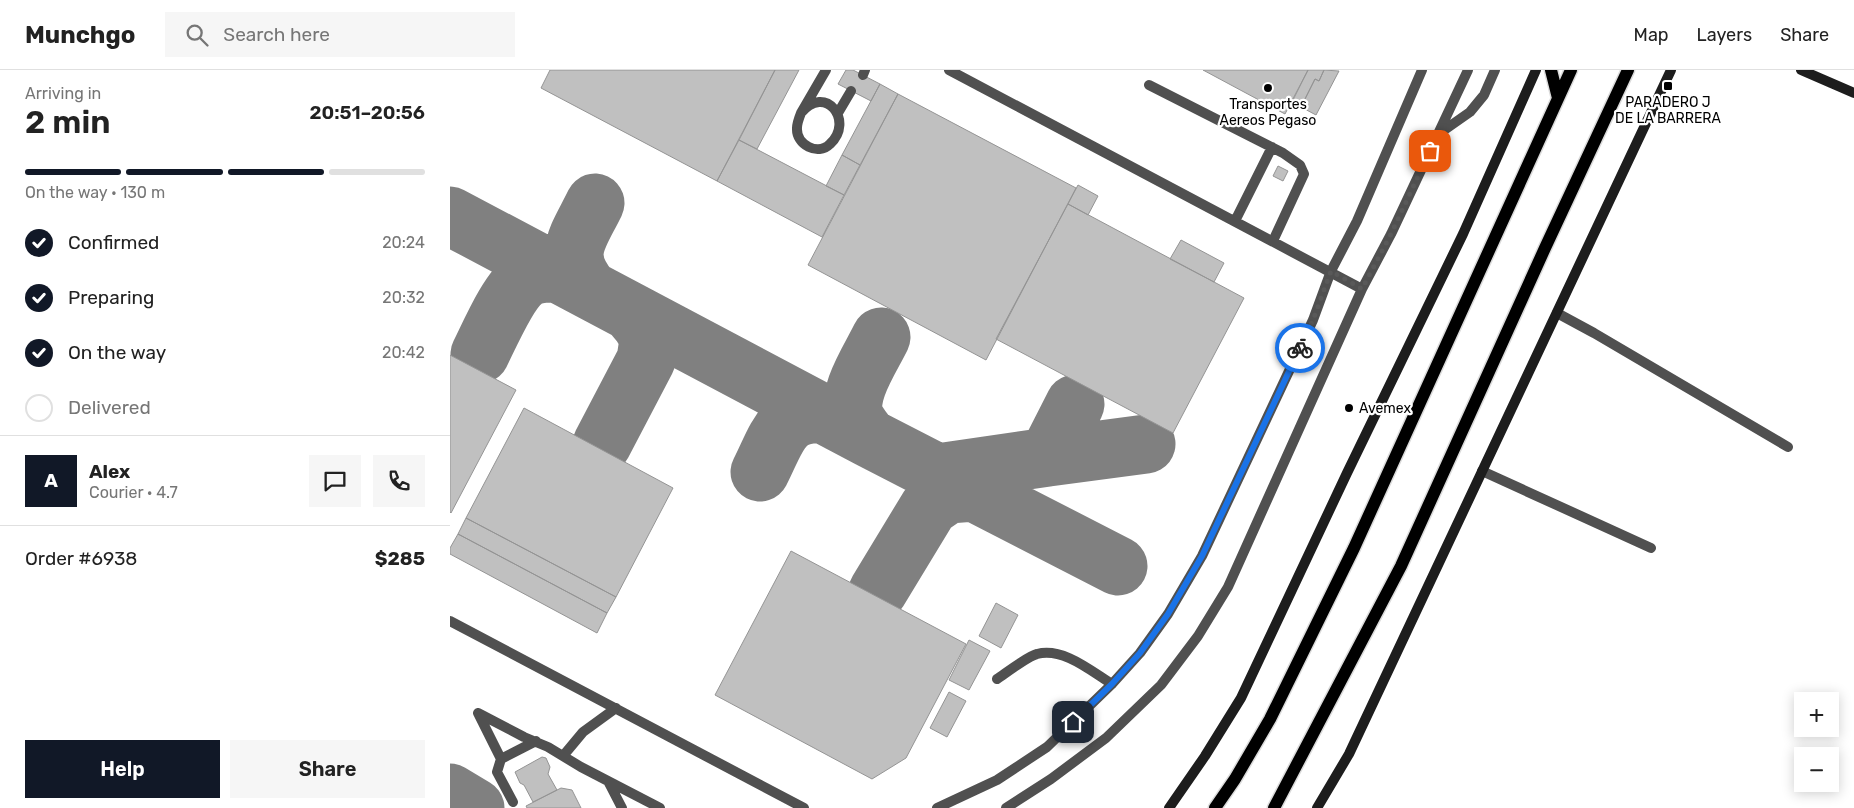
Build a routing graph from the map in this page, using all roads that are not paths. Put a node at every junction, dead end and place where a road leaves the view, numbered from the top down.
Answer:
1 (826, 70) edge
2 (949, 70) edge
3 (1422, 70) edge
4 (1468, 70) edge
5 (1496, 70) edge
6 (1536, 70) edge
7 (1551, 70) edge
8 (1571, 70) edge
9 (1628, 70) edge
10 (1671, 70) edge
11 (1801, 70) edge
12 (1150, 85) dead end
13 (851, 91) dead end
14 (1854, 93) edge
15 (1558, 98) junction
16 (838, 113) junction
17 (802, 114) junction
18 (1438, 134) junction
19 (1272, 147) junction
20 (1236, 221) junction
21 (1273, 241) junction
22 (1331, 271) junction
23 (1362, 289) junction
24 (1557, 313) junction
25 (1788, 447) dead end
26 (1482, 471) junction
27 (1651, 548) dead end
28 (450, 621) edge
29 (997, 679) dead end
30 (1112, 684) junction
31 (616, 708) junction
32 (536, 741) junction
33 (562, 756) junction
34 (501, 759) junction
35 (608, 781) junction
36 (512, 802) dead end
37 (622, 808) edge
38 (660, 808) edge
39 (804, 808) edge
40 (937, 808) edge
41 (1006, 808) edge
42 (1169, 808) edge
43 (1215, 808) edge
44 (1274, 808) edge
45 (1317, 808) edge

1 - 17 street
2 - 20 street
3 - 22 street
4 - 18 street
5 - 18 street
6 - 42 street
7 - 15 main road
8 - 15 main road
9 - 44 main road
10 - 24 street
11 - 14 street
12 - 19 street
13 - 16 street
15 - 43 main road
16 - 17 street
16 - 17 street
18 - 23 street
19 - 20 street
19 - 21 street
20 - 21 street
21 - 22 street
22 - 23 street
22 - 30 street
23 - 41 street
24 - 25 street
24 - 26 street
26 - 27 street
26 - 45 street
28 - 31 street
29 - 30 street
30 - 40 street
31 - 33 street
31 - 39 street
32 - 33 street
32 - 34 street
32 - 34 street
33 - 35 street
34 - 36 street
35 - 37 street
35 - 38 street

